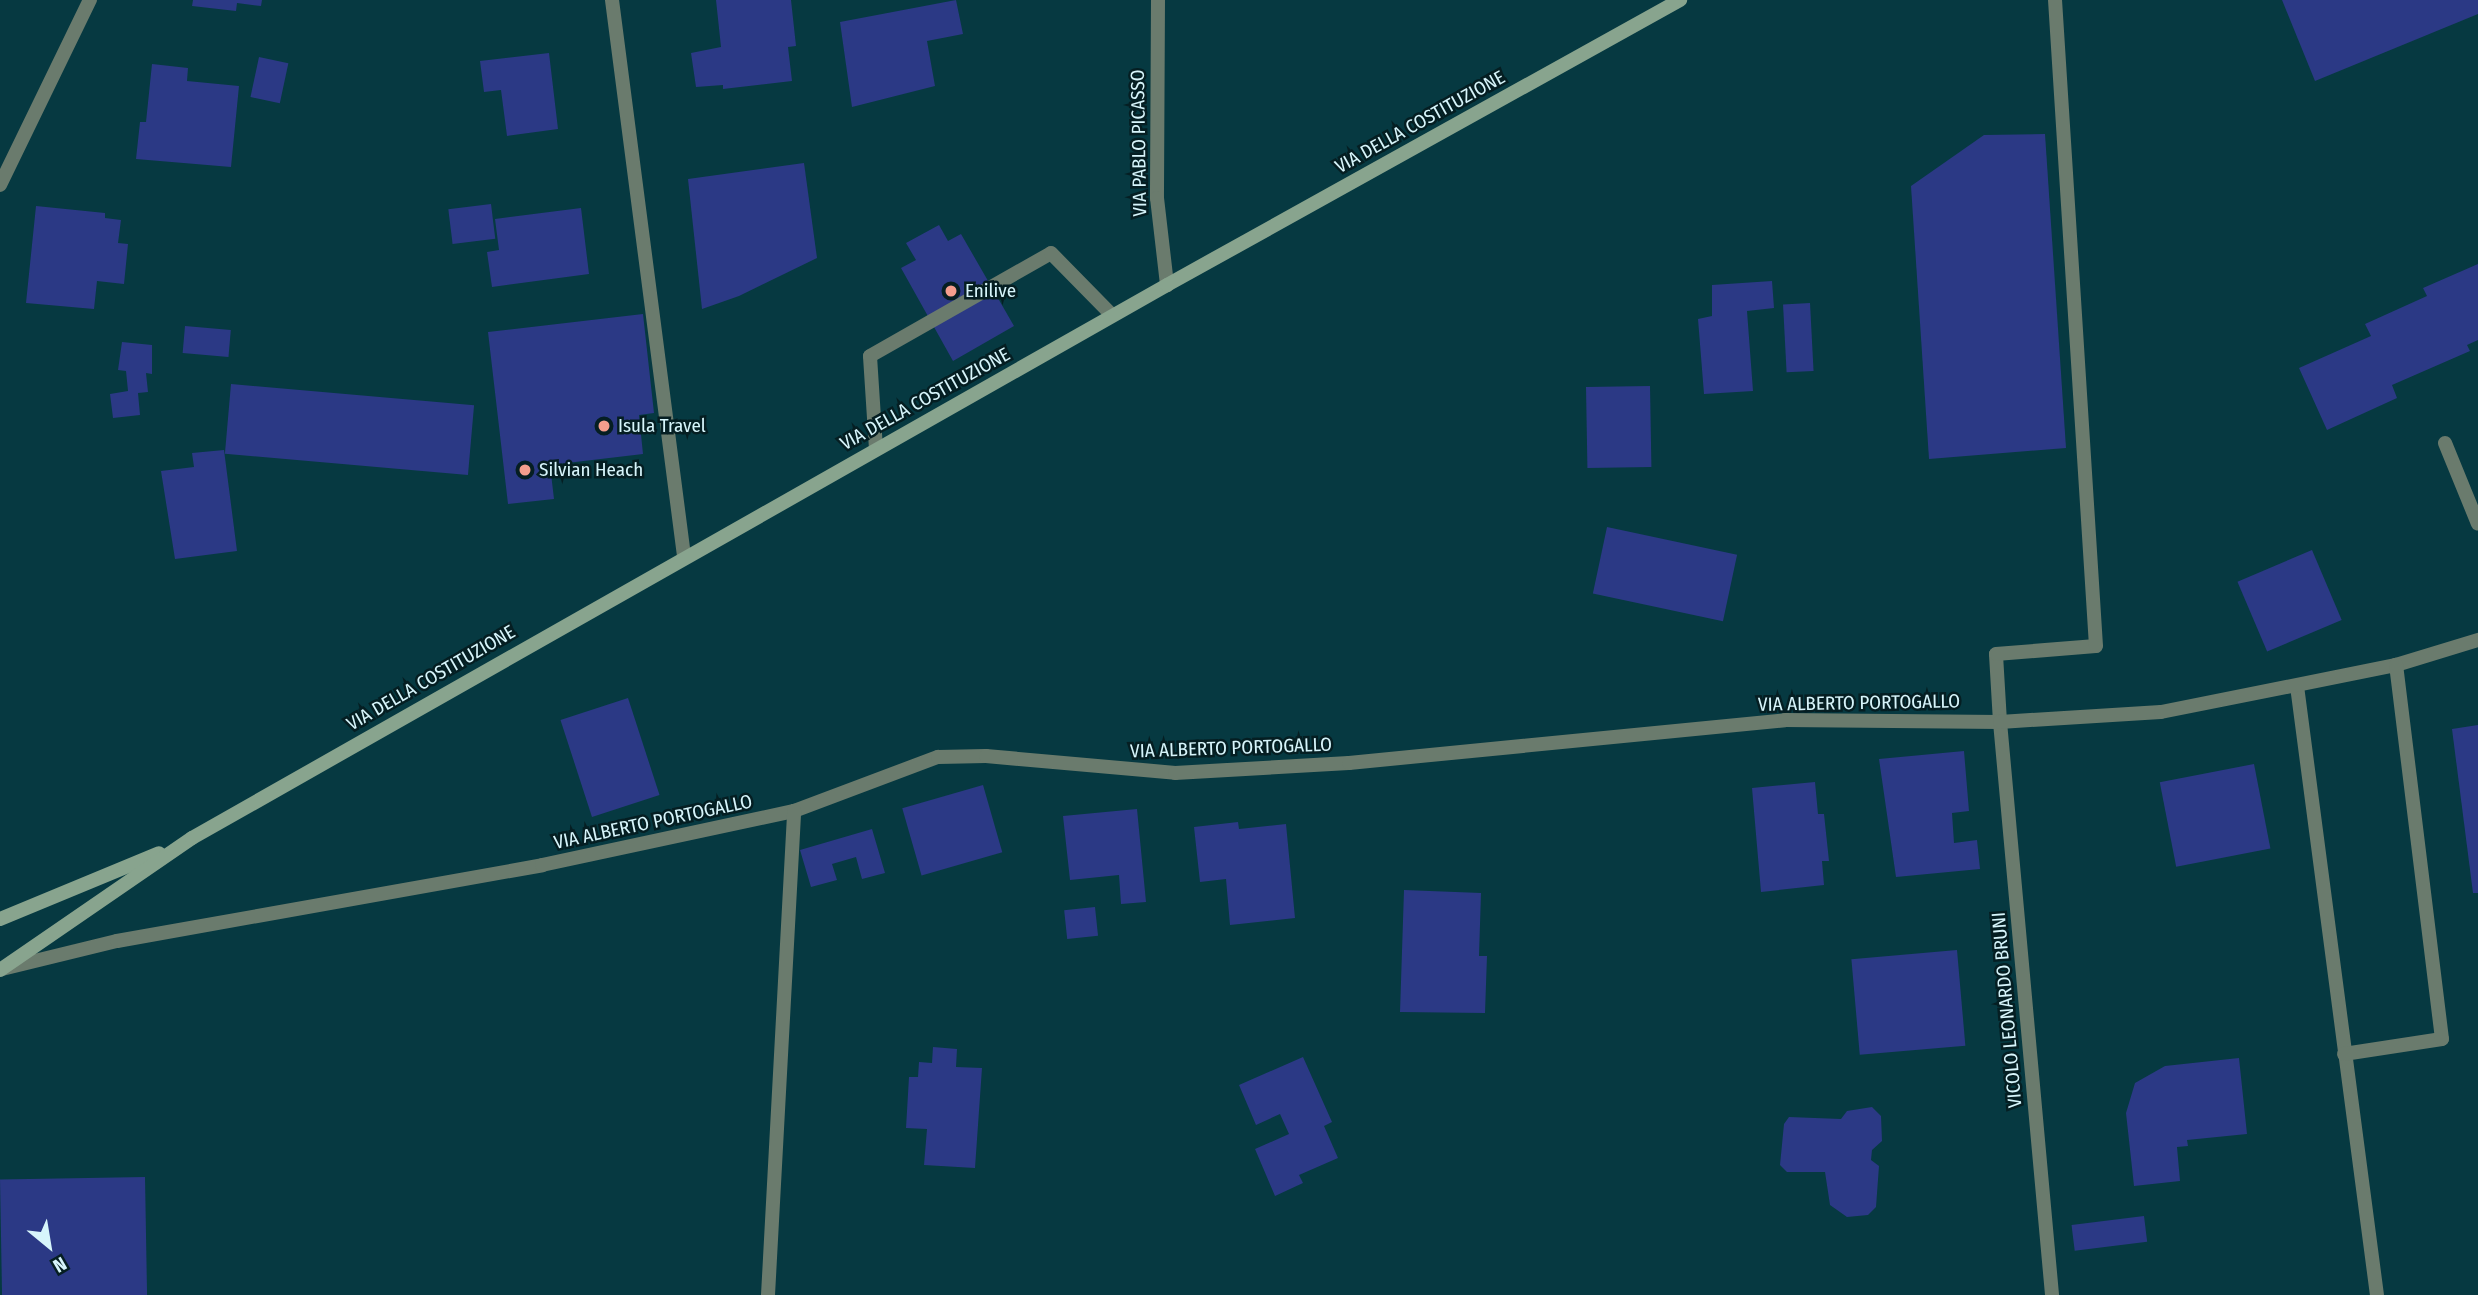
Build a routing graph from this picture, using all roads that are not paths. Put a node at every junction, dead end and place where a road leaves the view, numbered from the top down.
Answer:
1 (90, 0) edge
2 (611, 0) edge
3 (1158, 0) edge
4 (1680, 0) edge
5 (2055, 0) edge
6 (0, 185) edge
7 (1167, 285) junction
8 (1112, 315) junction
9 (2445, 443) dead end
10 (876, 449) junction
11 (2478, 524) edge
12 (684, 556) junction
13 (2478, 640) edge
14 (2396, 664) junction
15 (2297, 686) junction
16 (2000, 722) junction
17 (794, 811) junction
18 (192, 838) junction
19 (0, 919) edge
20 (0, 970) edge
21 (2344, 1054) junction
22 (768, 1295) edge
23 (2052, 1295) edge
24 (2377, 1295) edge

1 - 6 street
2 - 12 street
3 - 7 street, VIA PABLO PICASSO
4 - 7 main road, VIA DELLA COSTITUZIONE
5 - 16 street, VICOLO LEONARDO BRUNI
7 - 8 main road, VIA DELLA COSTITUZIONE
8 - 10 main road, VIA DELLA COSTITUZIONE
8 - 10 street
9 - 11 street
10 - 12 main road, VIA DELLA COSTITUZIONE
12 - 18 main road, VIA DELLA COSTITUZIONE
13 - 14 street, VIA ALBERTO PORTOGALLO
14 - 15 street, VIA ALBERTO PORTOGALLO
14 - 21 street
15 - 16 street, VIA ALBERTO PORTOGALLO
15 - 21 street
16 - 17 street, VIA ALBERTO PORTOGALLO
16 - 23 street, VICOLO LEONARDO BRUNI
17 - 20 street, VIA ALBERTO PORTOGALLO
17 - 22 street
18 - 19 main road
18 - 20 main road
21 - 24 street

